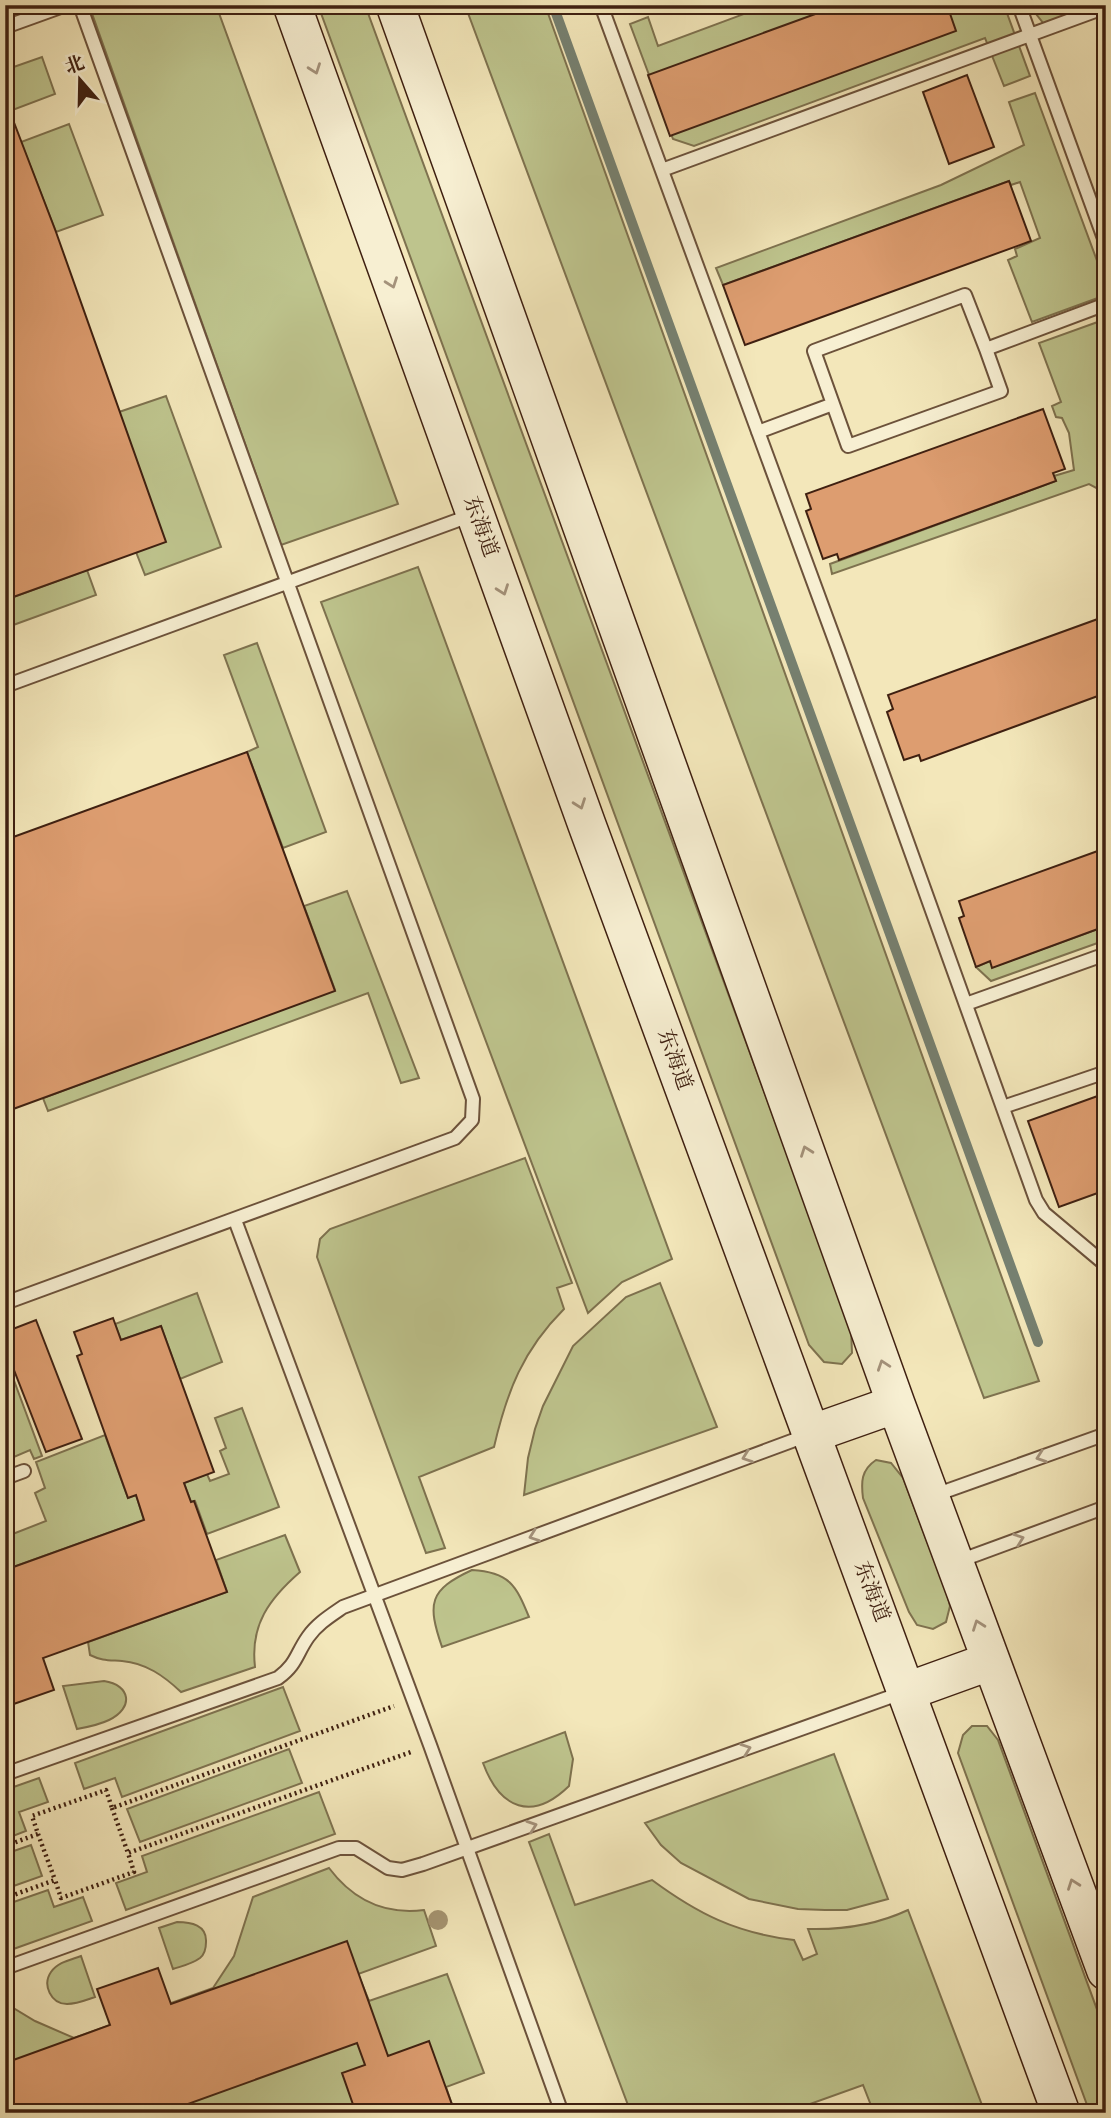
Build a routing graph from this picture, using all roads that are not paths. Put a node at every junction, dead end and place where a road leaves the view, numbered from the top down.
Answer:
1 (66, 5) edge
2 (80, 5) edge
3 (292, 5) edge
4 (395, 5) edge
5 (601, 5) edge
6 (1019, 5) edge
7 (1106, 7) edge
8 (5, 27) edge
9 (1030, 35) junction
10 (662, 170) junction
11 (1106, 244) edge
12 (1106, 304) edge
13 (986, 349) junction
14 (833, 404) junction
15 (758, 432) junction
16 (476, 514) junction
17 (285, 583) junction
18 (5, 686) edge
19 (1106, 954) edge
20 (966, 1004) junction
21 (1106, 1072) edge
22 (1003, 1107) junction
23 (235, 1220) junction
24 (1106, 1265) edge
25 (5, 1303) edge
26 (896, 1404) junction
27 (811, 1434) junction
28 (1106, 1434) edge
29 (24, 1471) dead end
30 (5, 1478) edge
31 (931, 1496) junction
32 (1106, 1507) edge
33 (955, 1562) junction
34 (375, 1596) junction
35 (991, 1661) junction
36 (908, 1690) junction
37 (5, 1774) edge
38 (467, 1848) junction
39 (5, 1968) edge
40 (1106, 1971) edge
41 (562, 2113) edge
42 (1061, 2113) edge

1 - 8 lane
2 - 17 lane
3 -> 16 main road, 东海道
26 -> 4 main road
5 - 10 lane
6 - 9 lane
7 - 9 lane
9 - 10 lane
9 - 11 lane
10 - 15 lane
12 - 13 lane
13 - 14 lane
13 - 14 lane
14 - 15 lane
15 - 20 lane
16 - 17 lane
16 -> 27 main road, 东海道
17 - 18 lane
17 - 23 lane
19 - 20 lane
20 - 22 lane
21 - 22 lane
22 - 24 lane
23 - 25 lane
23 - 34 lane
26 - 27 main road
26 - 31 main road
27 -> 34 lane
27 - 36 main road, 东海道
28 -> 31 lane
29 - 30 lane
31 - 33 main road
33 -> 32 lane
35 -> 33 main road
34 - 37 lane
34 - 38 lane
35 - 36 main road
40 -> 35 main road
38 -> 36 lane
36 - 42 main road, 东海道
38 - 39 lane
38 - 41 lane

